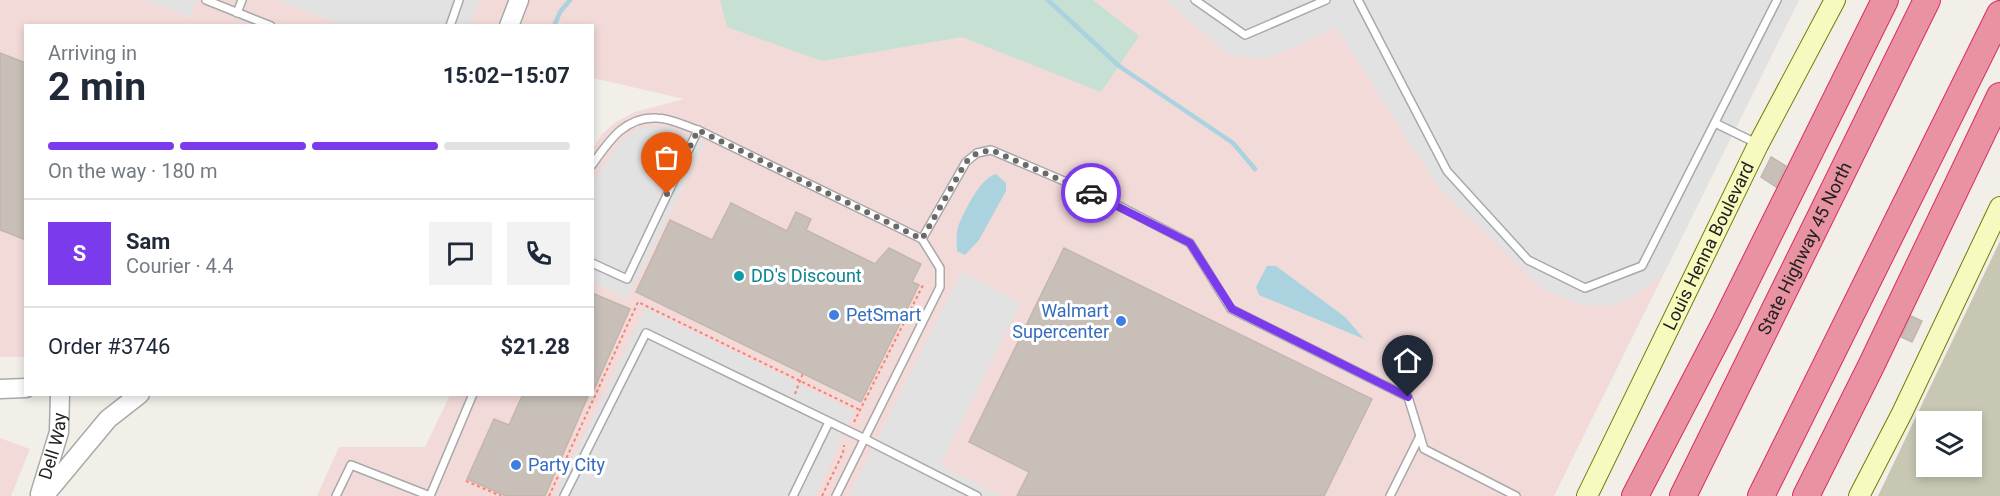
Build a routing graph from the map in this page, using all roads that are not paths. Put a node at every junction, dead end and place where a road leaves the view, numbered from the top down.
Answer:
1 (206, 0) edge
2 (242, 0) edge
3 (459, 0) edge
4 (519, 0) edge
5 (1196, 0) edge
6 (1326, 0) edge
7 (1358, 0) edge
8 (1777, 0) edge
9 (1835, 0) edge
10 (1927, 0) edge
11 (1879, 1) edge
12 (237, 13) junction
13 (2000, 14) edge
14 (266, 24) edge
15 (451, 24) edge
16 (511, 24) edge
17 (2000, 96) edge
18 (1715, 123) junction
19 (698, 130) junction
20 (1990, 132) edge
21 (1758, 145) junction
22 (594, 162) edge
23 (2000, 207) edge
24 (922, 239) junction
25 (594, 264) edge
26 (0, 388) edge
27 (24, 388) edge
28 (60, 396) edge
29 (137, 396) edge
30 (472, 396) edge
31 (829, 422) junction
32 (1420, 436) junction
33 (865, 439) junction
34 (962, 488) junction
35 (42, 496) edge
36 (336, 496) edge
37 (430, 496) edge
38 (564, 496) edge
39 (793, 496) edge
40 (836, 496) edge
41 (958, 496) edge
42 (977, 496) edge
43 (1390, 496) edge
44 (1516, 496) edge
45 (1587, 496) edge
46 (1626, 496) edge
47 (1635, 496) edge
48 (1683, 496) edge
49 (1761, 496) edge
50 (1806, 496) edge
51 (1814, 496) edge
52 (1859, 496) edge

1 - 12 lane
2 - 12 lane
3 - 15 lane
4 - 16 street
5 - 6 lane
7 - 18 lane
8 - 18 lane
9 - 21 main road, Louis Henna Boulevard
10 - 48 highway, State Highway 45 North
11 - 46 highway
11 - 47 highway
12 - 14 lane
13 - 49 highway
17 - 20 highway
18 - 21 lane
19 - 22 lane
19 - 24 lane
19 - 25 lane
20 - 50 highway
20 - 51 highway
21 - 45 main road, Louis Henna Boulevard
23 - 52 main road
24 - 32 lane
24 - 33 lane
26 - 27 street
28 - 35 street, Dell Way
29 - 35 street
30 - 37 lane
31 - 33 lane
31 - 38 lane
31 - 39 lane
32 - 43 lane
32 - 44 lane
33 - 34 lane
33 - 40 lane
34 - 41 lane
34 - 42 lane
36 - 37 lane

